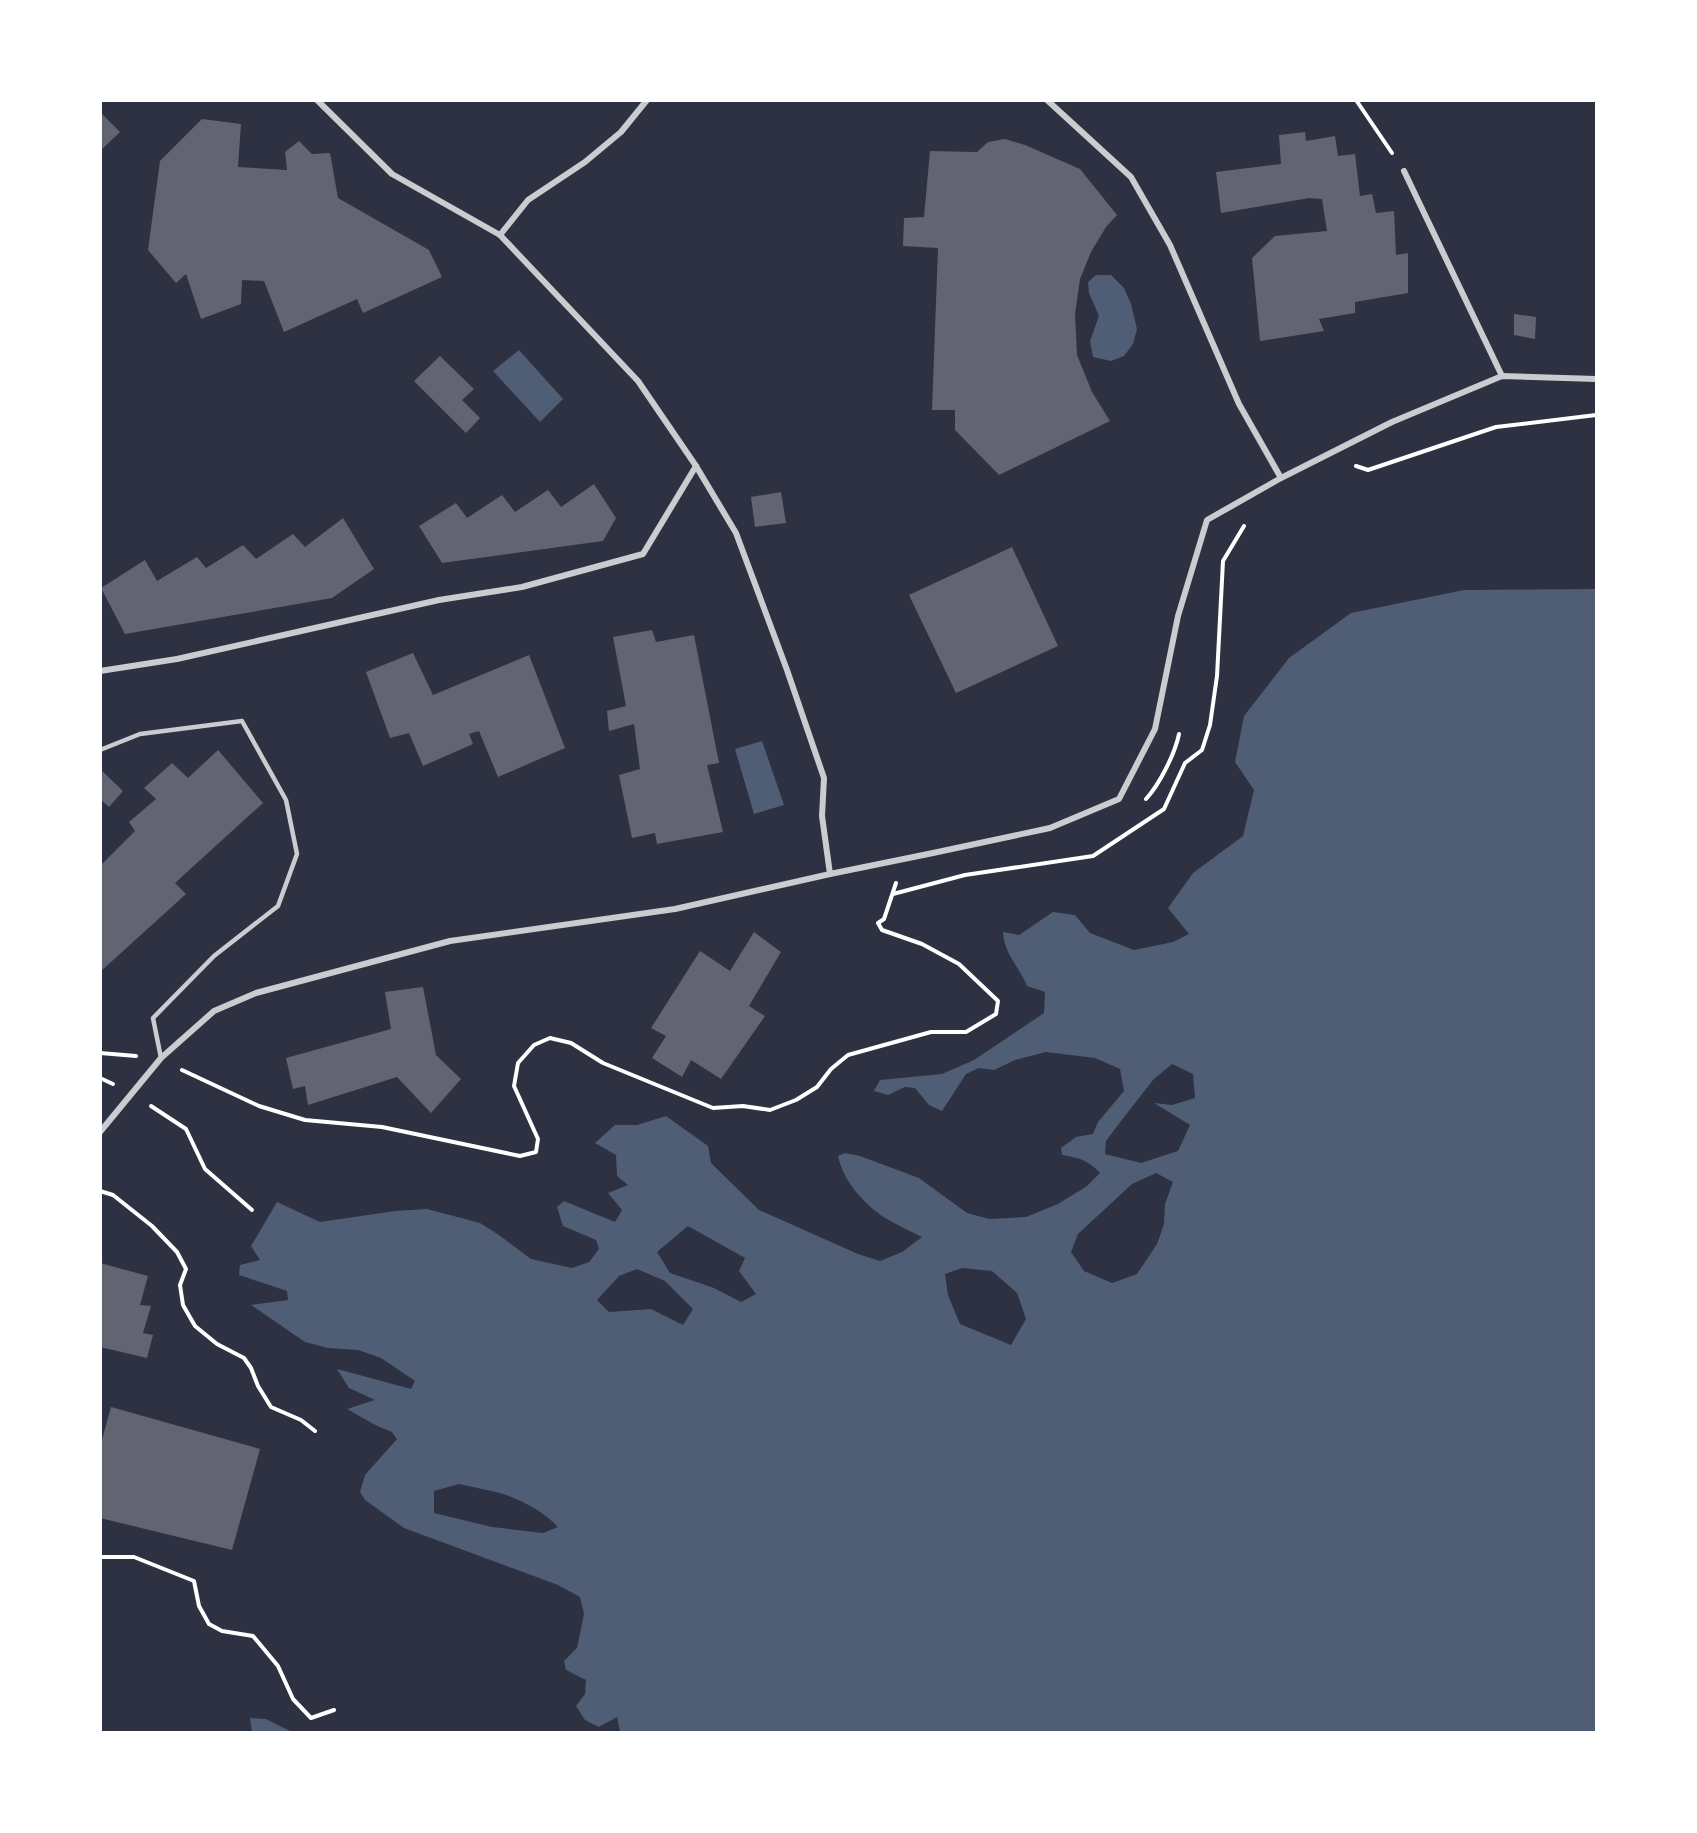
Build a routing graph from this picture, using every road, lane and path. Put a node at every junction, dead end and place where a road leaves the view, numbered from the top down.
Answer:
1 (317, 100) edge
2 (647, 100) edge
3 (1047, 100) edge
4 (1356, 100) edge
5 (1404, 171) joint
6 (500, 235) junction
7 (1502, 376) junction
8 (1596, 379) edge
9 (1596, 415) edge
10 (696, 466) junction
11 (1368, 470) dead end
12 (1281, 478) junction
13 (1252, 520) dead end
14 (100, 671) edge
15 (100, 750) edge
16 (830, 874) junction
17 (896, 884) dead end
18 (892, 894) junction
19 (161, 1058) junction
20 (177, 1067) dead end
21 (158, 1110) dead end
22 (100, 1132) edge
23 (100, 1191) edge
24 (252, 1210) dead end
25 (315, 1431) dead end
26 (100, 1557) edge
27 (334, 1710) dead end

1 - 6 street
2 - 6 street
3 - 12 street
4 - 5 path
5 - 7 street
6 - 10 street
7 - 8 street
7 - 12 street
9 - 11 path
10 - 14 street
10 - 16 street
12 - 16 street
13 - 18 path
15 - 19 lane
16 - 19 street
17 - 18 path
18 - 20 path
19 - 22 street
21 - 24 path
23 - 25 path
26 - 27 path

